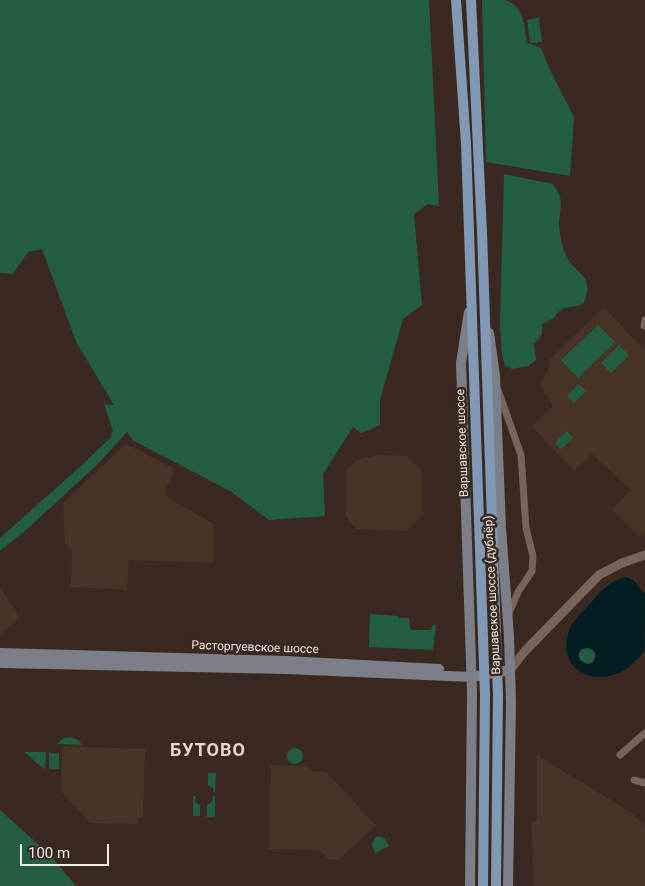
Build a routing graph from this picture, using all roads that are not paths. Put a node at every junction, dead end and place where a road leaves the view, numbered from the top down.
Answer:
1 (456, 0) edge
2 (471, 0) edge
3 (484, 303) junction
4 (470, 304) junction
5 (494, 376) junction
6 (645, 555) edge
7 (508, 616) junction
8 (509, 636) junction
9 (530, 646) junction
10 (0, 653) edge
11 (0, 663) edge
12 (510, 670) junction
13 (472, 674) junction
14 (645, 733) edge
15 (620, 755) dead end
16 (634, 780) dead end
17 (645, 783) edge
18 (470, 886) edge
19 (483, 886) edge
20 (496, 886) edge
21 (508, 886) edge

1 - 4 main road, Варшавское шоссе
2 - 3 main road, Варшавское шоссе
3 - 5 main road, Варшавское шоссе (дублёр)
3 - 20 main road, Варшавское шоссе
4 - 13 main road, Варшавское шоссе (дублёр)
4 - 19 main road, Варшавское шоссе
5 - 7 main road, Варшавское шоссе (дублёр)
5 - 7 street
6 - 9 street
7 - 8 main road, Варшавское шоссе (дублёр)
8 - 9 street
8 - 12 main road, Варшавское шоссе (дублёр)
9 - 12 street
10 - 13 main road, Расторгуевское шоссе
11 - 13 main road, Расторгуевское шоссе
12 - 13 main road
12 - 21 main road, Варшавское шоссе (дублёр)
13 - 18 main road, Варшавское шоссе (дублёр)
14 - 15 street
16 - 17 street

